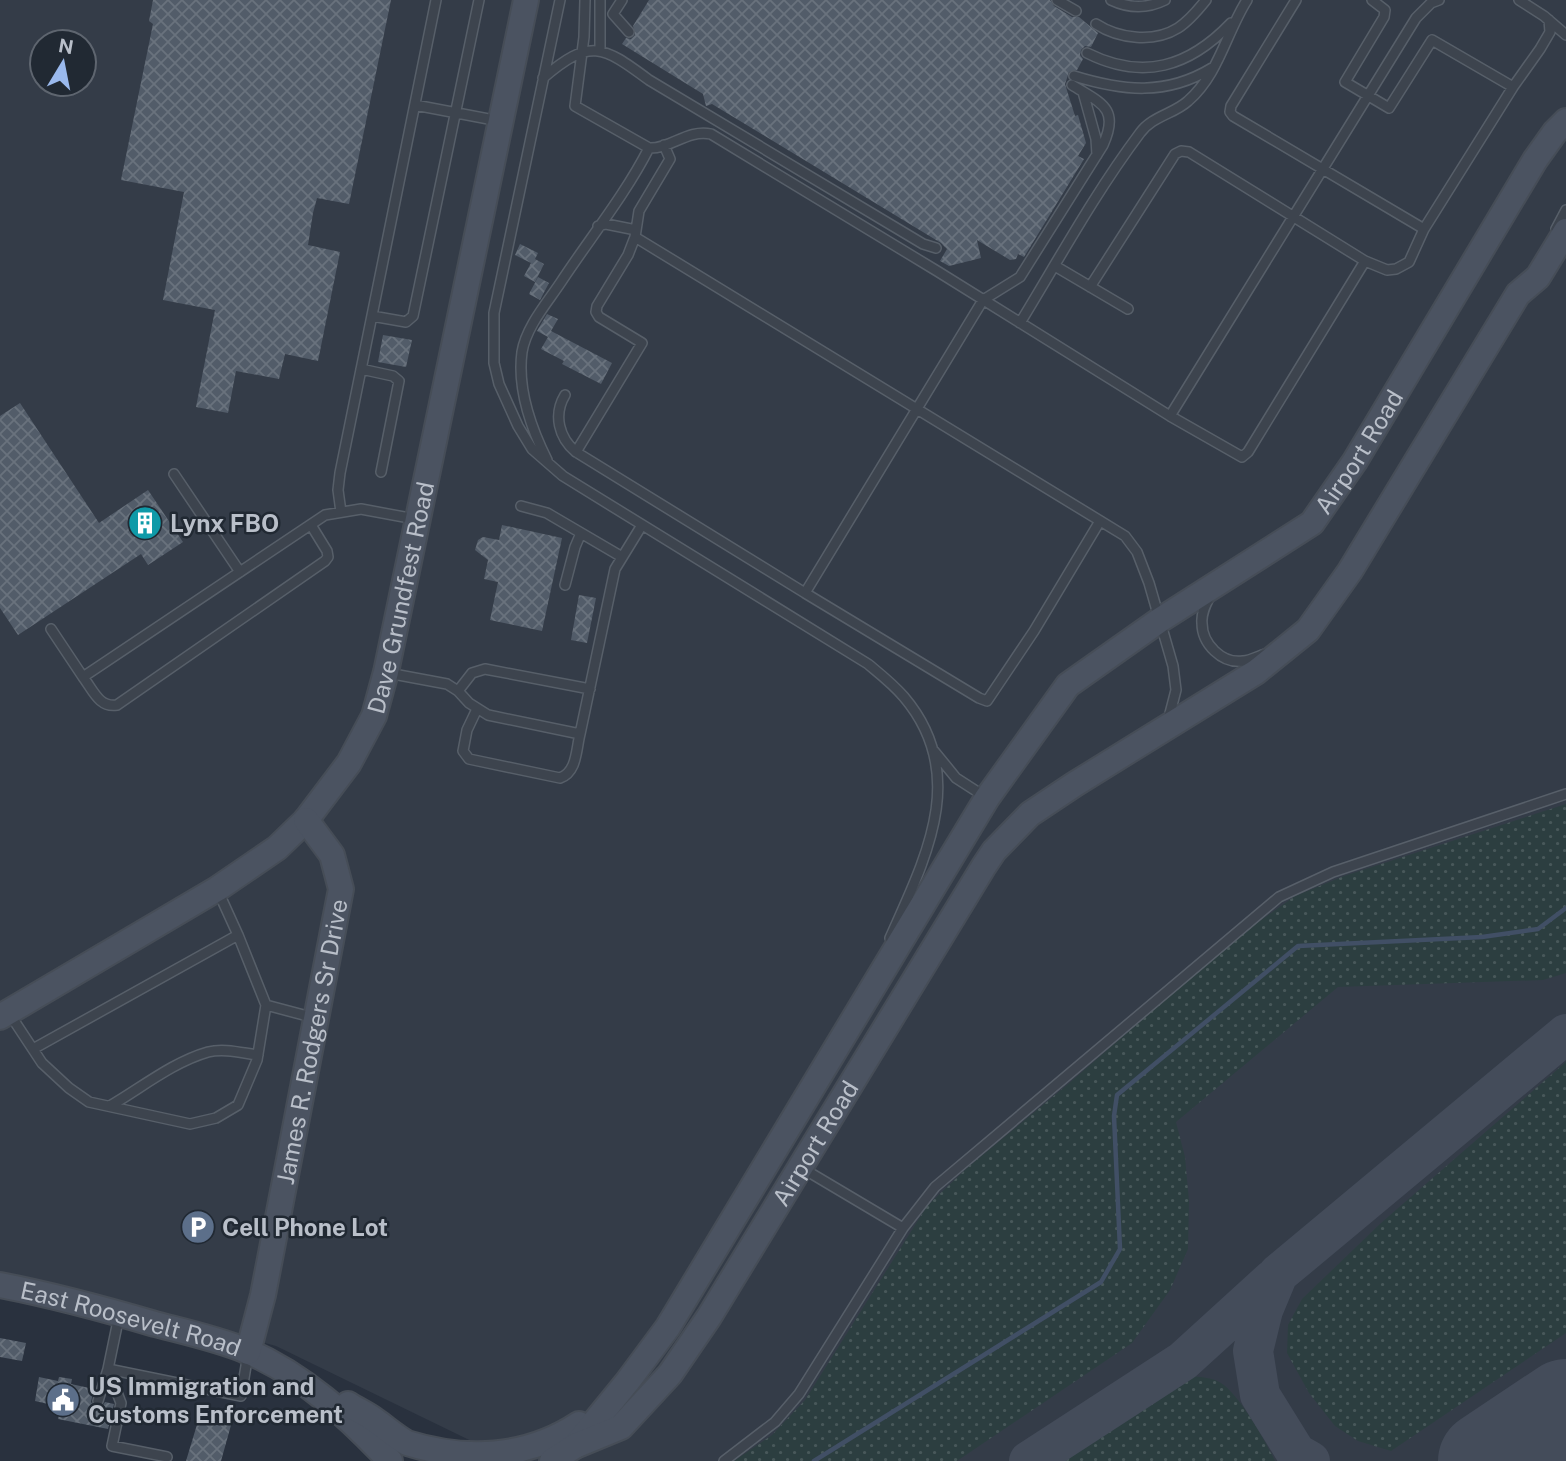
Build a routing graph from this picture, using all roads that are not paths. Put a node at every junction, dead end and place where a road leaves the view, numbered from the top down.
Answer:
1 (436, 0) edge
2 (479, 0) edge
3 (526, 0) edge
4 (560, 0) edge
5 (585, 0) edge
6 (600, 0) edge
7 (622, 0) edge
8 (1057, 0) edge
9 (1111, 0) edge
10 (1165, 0) edge
11 (1206, 0) edge
12 (1247, 0) edge
13 (1296, 0) edge
14 (1372, 0) edge
15 (1439, 0) edge
16 (1519, 0) edge
17 (1076, 11) dead end
18 (1235, 19) junction
19 (1549, 20) junction
20 (1096, 24) dead end
21 (629, 32) dead end
22 (1566, 36) edge
23 (600, 50) junction
24 (583, 52) junction
25 (1087, 53) dead end
26 (1216, 65) junction
27 (543, 78) junction
28 (1513, 87) junction
29 (1083, 92) junction
30 (1368, 95) junction
31 (415, 104) junction
32 (456, 112) junction
33 (500, 121) junction
34 (1566, 121) edge
35 (664, 145) junction
36 (649, 148) junction
37 (1097, 155) junction
38 (1323, 169) junction
39 (1566, 210) edge
40 (1294, 216) junction
41 (598, 226) junction
42 (1424, 229) junction
43 (1566, 230) edge
44 (636, 233) junction
45 (936, 248) dead end
46 (1365, 261) junction
47 (1055, 266) junction
48 (1090, 287) junction
49 (1518, 294) junction
50 (983, 300) junction
51 (1128, 309) dead end
52 (372, 316) junction
53 (1020, 323) junction
54 (361, 369) junction
55 (565, 395) dead end
56 (917, 409) junction
57 (1170, 416) junction
58 (576, 452) junction
59 (549, 465) junction
60 (381, 472) dead end
61 (174, 474) dead end
62 (521, 506) dead end
63 (341, 512) junction
64 (418, 520) junction
65 (1100, 521) junction
66 (311, 524) junction
67 (642, 525) junction
68 (581, 533) junction
69 (622, 558) junction
70 (240, 572) junction
71 (565, 584) dead end
72 (1216, 585) junction
73 (805, 593) junction
74 (1160, 620) junction
75 (51, 629) dead end
76 (1291, 646) junction
77 (386, 672) junction
78 (83, 677) junction
79 (590, 690) junction
80 (458, 691) junction
81 (477, 709) junction
82 (1165, 729) junction
83 (580, 734) junction
84 (934, 751) junction
85 (1566, 794) edge
86 (987, 798) junction
87 (1030, 814) junction
88 (306, 820) junction
89 (217, 889) junction
90 (238, 935) junction
91 (266, 1005) junction
92 (4, 1014) edge
93 (316, 1018) junction
94 (851, 1026) junction
95 (33, 1049) junction
96 (258, 1055) junction
97 (110, 1106) junction
98 (799, 1166) junction
99 (903, 1228) junction
100 (0, 1284) edge
101 (120, 1314) junction
102 (248, 1352) junction
103 (108, 1369) junction
104 (294, 1378) junction
105 (98, 1401) dead end
106 (606, 1406) junction
107 (575, 1446) junction
108 (167, 1457) dead end
109 (365, 1461) edge
110 (390, 1461) edge
111 (552, 1461) edge
112 (724, 1461) edge

1 - 31 lane
2 - 32 lane
3 - 33 main road, Dave Grundfest Road
4 - 27 lane
5 - 24 lane
6 - 23 lane
7 - 21 lane
8 - 17 lane
9 - 10 lane
11 - 20 lane
12 - 18 lane
13 - 38 lane
14 - 30 lane
15 - 30 lane
16 - 19 lane
18 - 25 lane
18 - 26 lane
19 - 22 lane
19 - 28 lane
23 - 24 lane
23 - 45 lane
24 - 27 lane
24 - 36 lane
26 - 29 lane
26 - 47 lane
27 - 59 lane
28 - 30 lane
28 - 42 lane
29 - 37 lane
29 - 37 lane
30 - 38 lane
31 - 32 lane
31 - 52 lane
32 - 33 lane
32 - 52 lane
33 - 64 main road, Dave Grundfest Road
34 - 72 main road, Airport Road
35 - 36 lane
35 - 44 lane
35 - 50 lane
36 - 41 lane
37 - 50 lane
38 - 40 lane
38 - 42 lane
39 - 49 lane
40 - 46 lane
40 - 48 lane
40 - 57 lane
41 - 44 lane
41 - 59 lane
42 - 46 lane
43 - 49 main road, Airport Road
44 - 56 lane
44 - 58 lane
46 - 57 lane
47 - 48 lane
47 - 53 lane
48 - 51 lane
49 - 76 main road, Airport Road
50 - 53 lane
50 - 56 lane
52 - 54 lane
53 - 57 lane
54 - 60 lane
54 - 63 lane
55 - 58 lane
56 - 65 lane
56 - 73 lane
58 - 73 lane
59 - 67 lane
61 - 70 lane
62 - 68 lane
63 - 64 lane
63 - 66 lane
64 - 77 main road, Dave Grundfest Road
65 - 73 lane
65 - 74 lane
66 - 70 lane
66 - 78 lane
67 - 69 lane
67 - 84 lane
68 - 69 lane
68 - 71 lane
69 - 79 lane
70 - 78 lane
72 - 74 main road, Airport Road
72 - 76 lane
74 - 82 lane
74 - 86 main road, Airport Road
75 - 78 lane
76 - 82 main road, Airport Road
77 - 80 lane
77 - 88 main road, Dave Grundfest Road
79 - 80 lane
79 - 83 lane
80 - 81 lane
81 - 83 lane
81 - 83 lane
82 - 87 main road, Airport Road
84 - 86 lane
84 - 94 lane
85 - 99 lane
86 - 87 main road
86 - 94 main road, Airport Road
87 - 98 main road, Airport Road
88 - 89 main road, Dave Grundfest Road
88 - 93 main road, James R. Rodgers Sr Drive
89 - 90 lane
89 - 92 main road, Dave Grundfest Road
90 - 91 lane
90 - 95 lane
91 - 93 lane
91 - 96 lane
92 - 95 lane
93 - 102 main road, James R. Rodgers Sr Drive
94 - 106 main road, Airport Road
95 - 97 lane
96 - 97 lane
96 - 97 lane
98 - 99 lane
98 - 107 main road, Airport Road
99 - 112 lane
100 - 101 main road, East Roosevelt Road
101 - 102 main road, East Roosevelt Road
101 - 103 lane
102 - 103 lane
102 - 104 main road, East Roosevelt Road
103 - 105 lane
103 - 108 lane
104 - 106 main road
104 - 109 main road
104 - 110 main road, East Roosevelt Road
106 - 107 main road, Airport Road
107 - 111 main road, Airport Road

